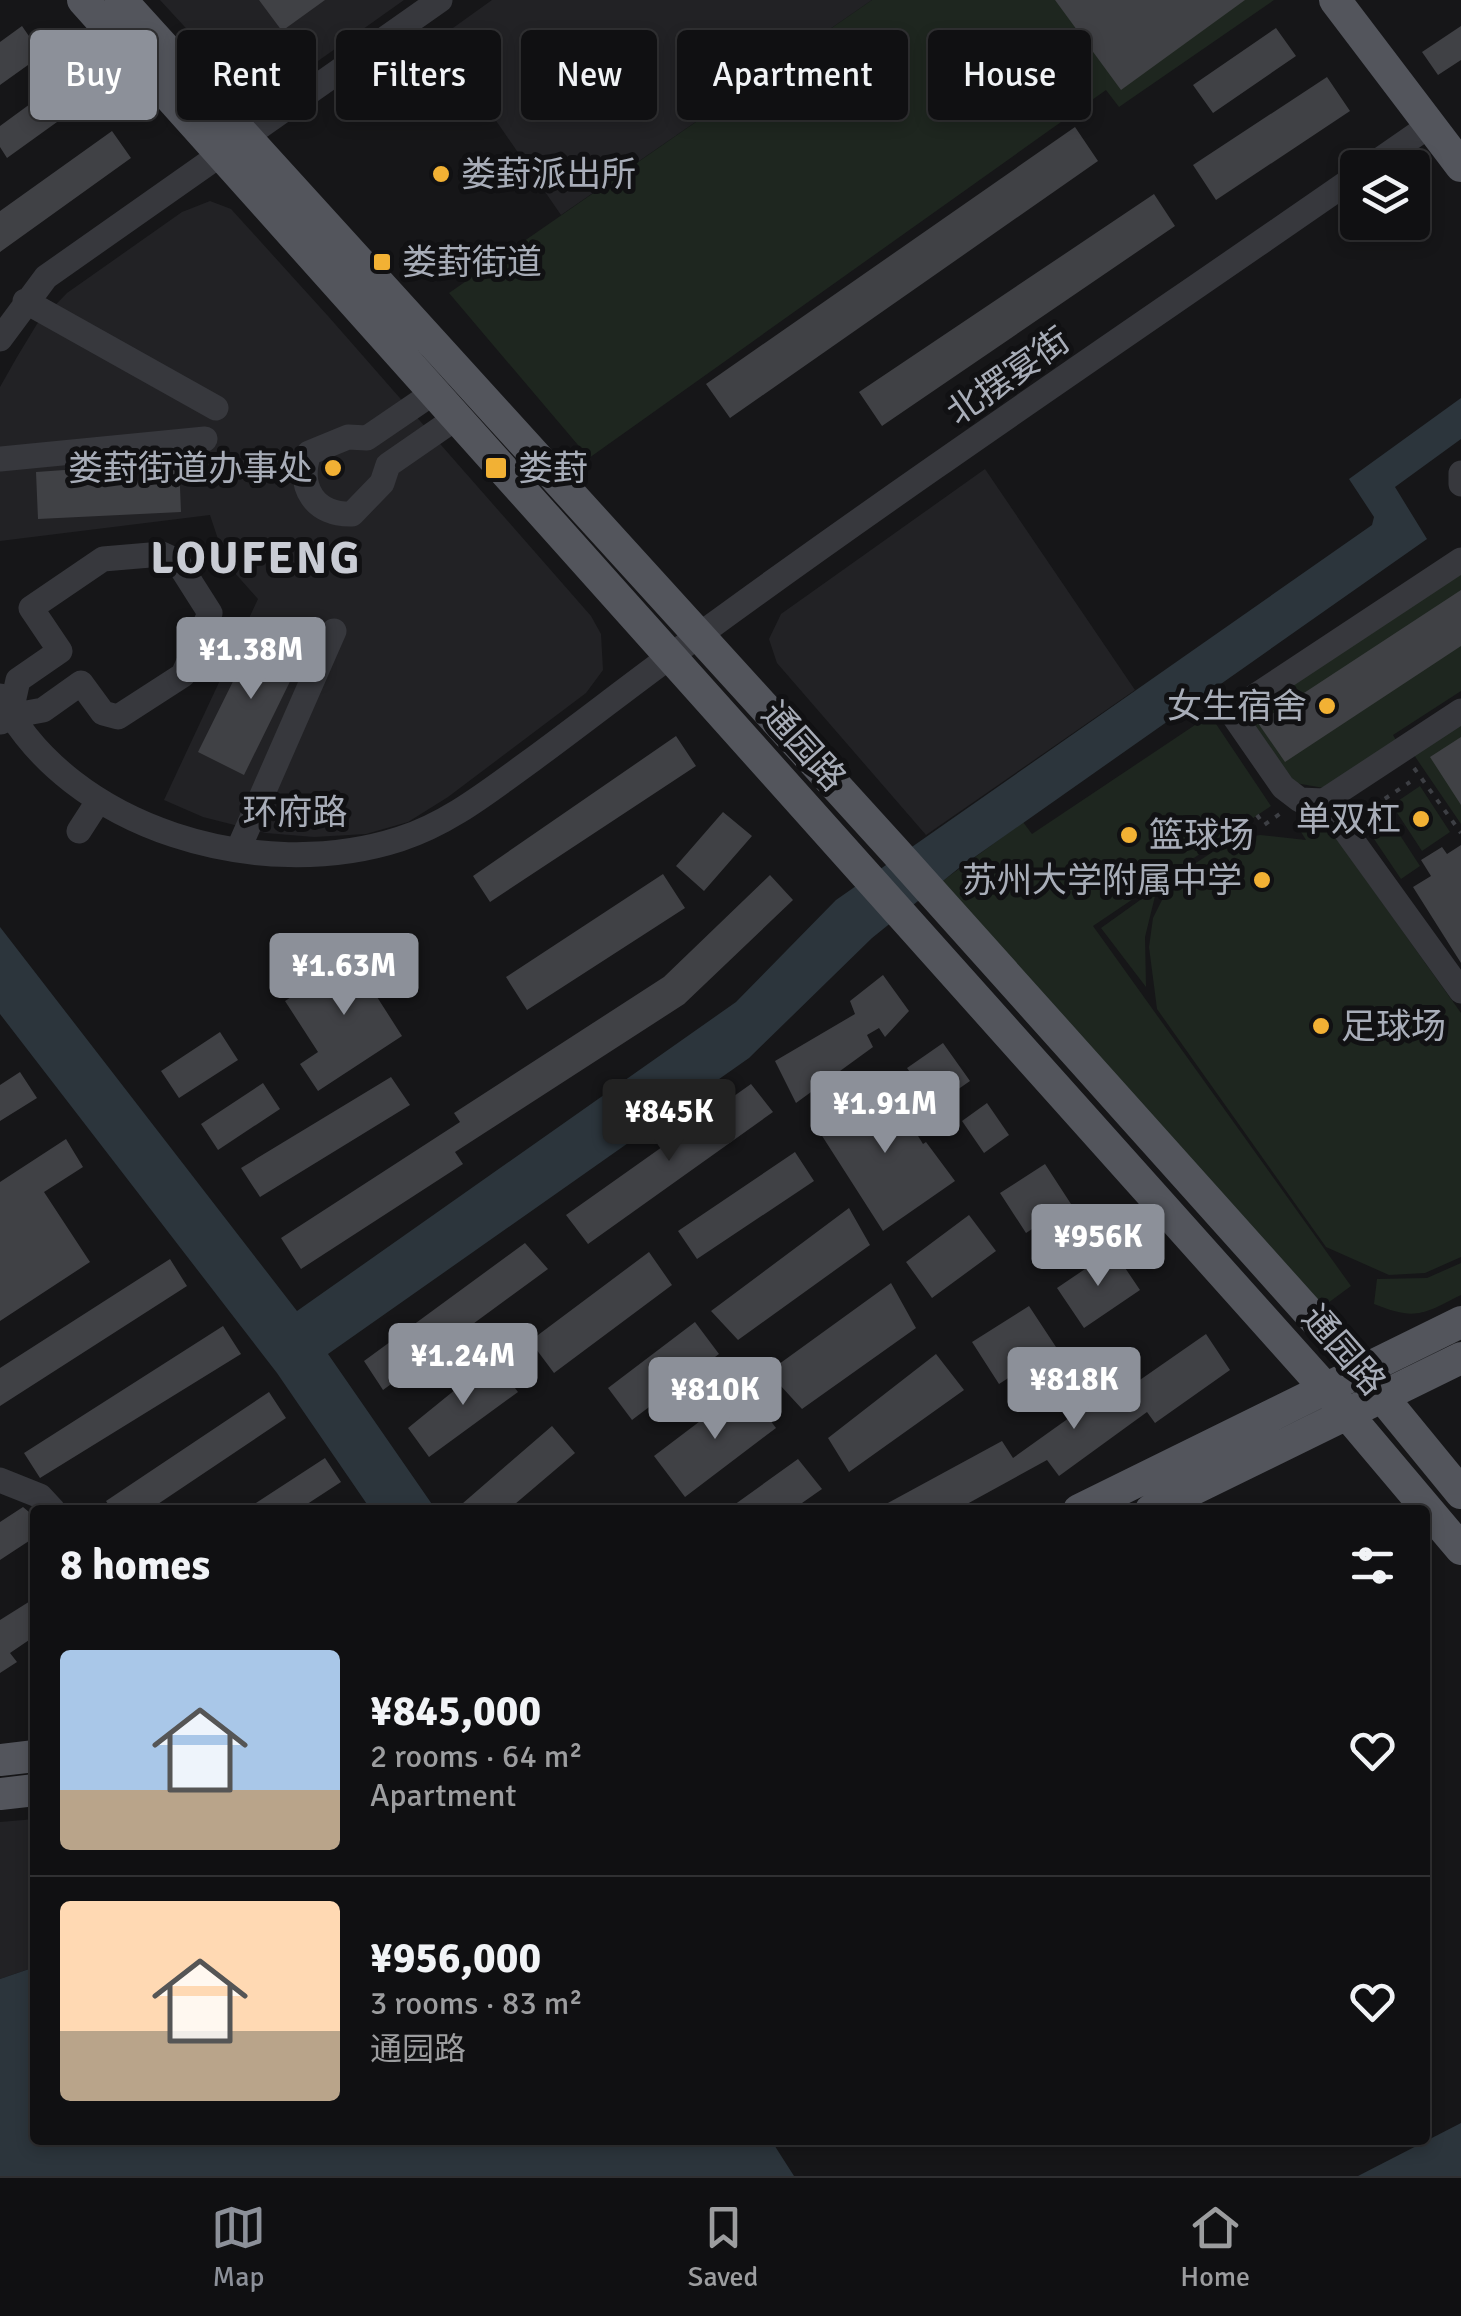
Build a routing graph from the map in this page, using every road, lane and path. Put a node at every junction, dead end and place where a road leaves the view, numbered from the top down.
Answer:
1 (83, 0) edge
2 (122, 0) edge
3 (440, 0) edge
4 (1336, 0) edge
5 (1430, 124) junction
6 (232, 147) junction
7 (1393, 150) edge
8 (1461, 166) edge
9 (1340, 188) edge
10 (25, 300) junction
11 (0, 339) edge
12 (434, 392) junction
13 (216, 408) dead end
14 (456, 418) junction
15 (205, 439) dead end
16 (0, 459) edge
17 (1461, 473) edge
18 (1461, 484) edge
19 (1461, 560) edge
20 (334, 632) dead end
21 (699, 635) junction
22 (670, 658) junction
23 (1461, 711) edge
24 (3, 712) edge
25 (1402, 750) junction
26 (1410, 782) dead end
27 (99, 800) junction
28 (1312, 800) junction
29 (1374, 806) dead end
30 (1257, 815) dead end
31 (79, 832) dead end
32 (1461, 832) edge
33 (238, 850) junction
34 (1461, 991) edge
35 (1461, 1322) edge
36 (1461, 1358) edge
37 (1361, 1371) junction
38 (1326, 1388) junction
39 (1382, 1397) junction
40 (1348, 1413) junction
41 (0, 1480) edge
42 (1461, 1493) edge
43 (48, 1505) edge
44 (1088, 1505) edge
45 (1161, 1505) edge
46 (1424, 1505) edge
47 (1430, 1512) edge
48 (1461, 1549) edge
49 (30, 1757) edge
50 (0, 1760) edge
51 (30, 1791) edge
52 (0, 1794) edge

1 - 6 main road, 通园路
2 - 6 main road, 通园路
3 - 6 street
4 - 5 main road
5 - 7 street
5 - 8 main road
6 - 10 street
6 - 12 main road, 通园路
6 - 21 main road, 通园路
9 - 21 street, 北摆宴街
10 - 11 street
10 - 13 street
12 - 14 main road, 通园路
12 - 14 street
14 - 22 main road, 通园路
15 - 16 street
17 - 18 street
19 - 28 street
20 - 33 street
21 - 22 street, 环府路
21 - 37 main road, 通园路
22 - 33 street, 环府路
22 - 38 main road, 通园路
23 - 25 street
24 - 24 street
24 - 27 street, 环府路
25 - 28 street
25 - 32 path
26 - 29 path
27 - 31 street
27 - 33 street, 环府路
28 - 30 path
28 - 34 street
35 - 37 main road
36 - 39 main road
37 - 38 main road
37 - 39 main road, 通园路
38 - 40 main road, 通园路
38 - 44 main road
39 - 40 main road
39 - 42 main road, 通园路
40 - 45 main road
40 - 46 main road, 通园路
41 - 43 street
47 - 48 main road, 通园路
49 - 50 main road
51 - 52 main road

